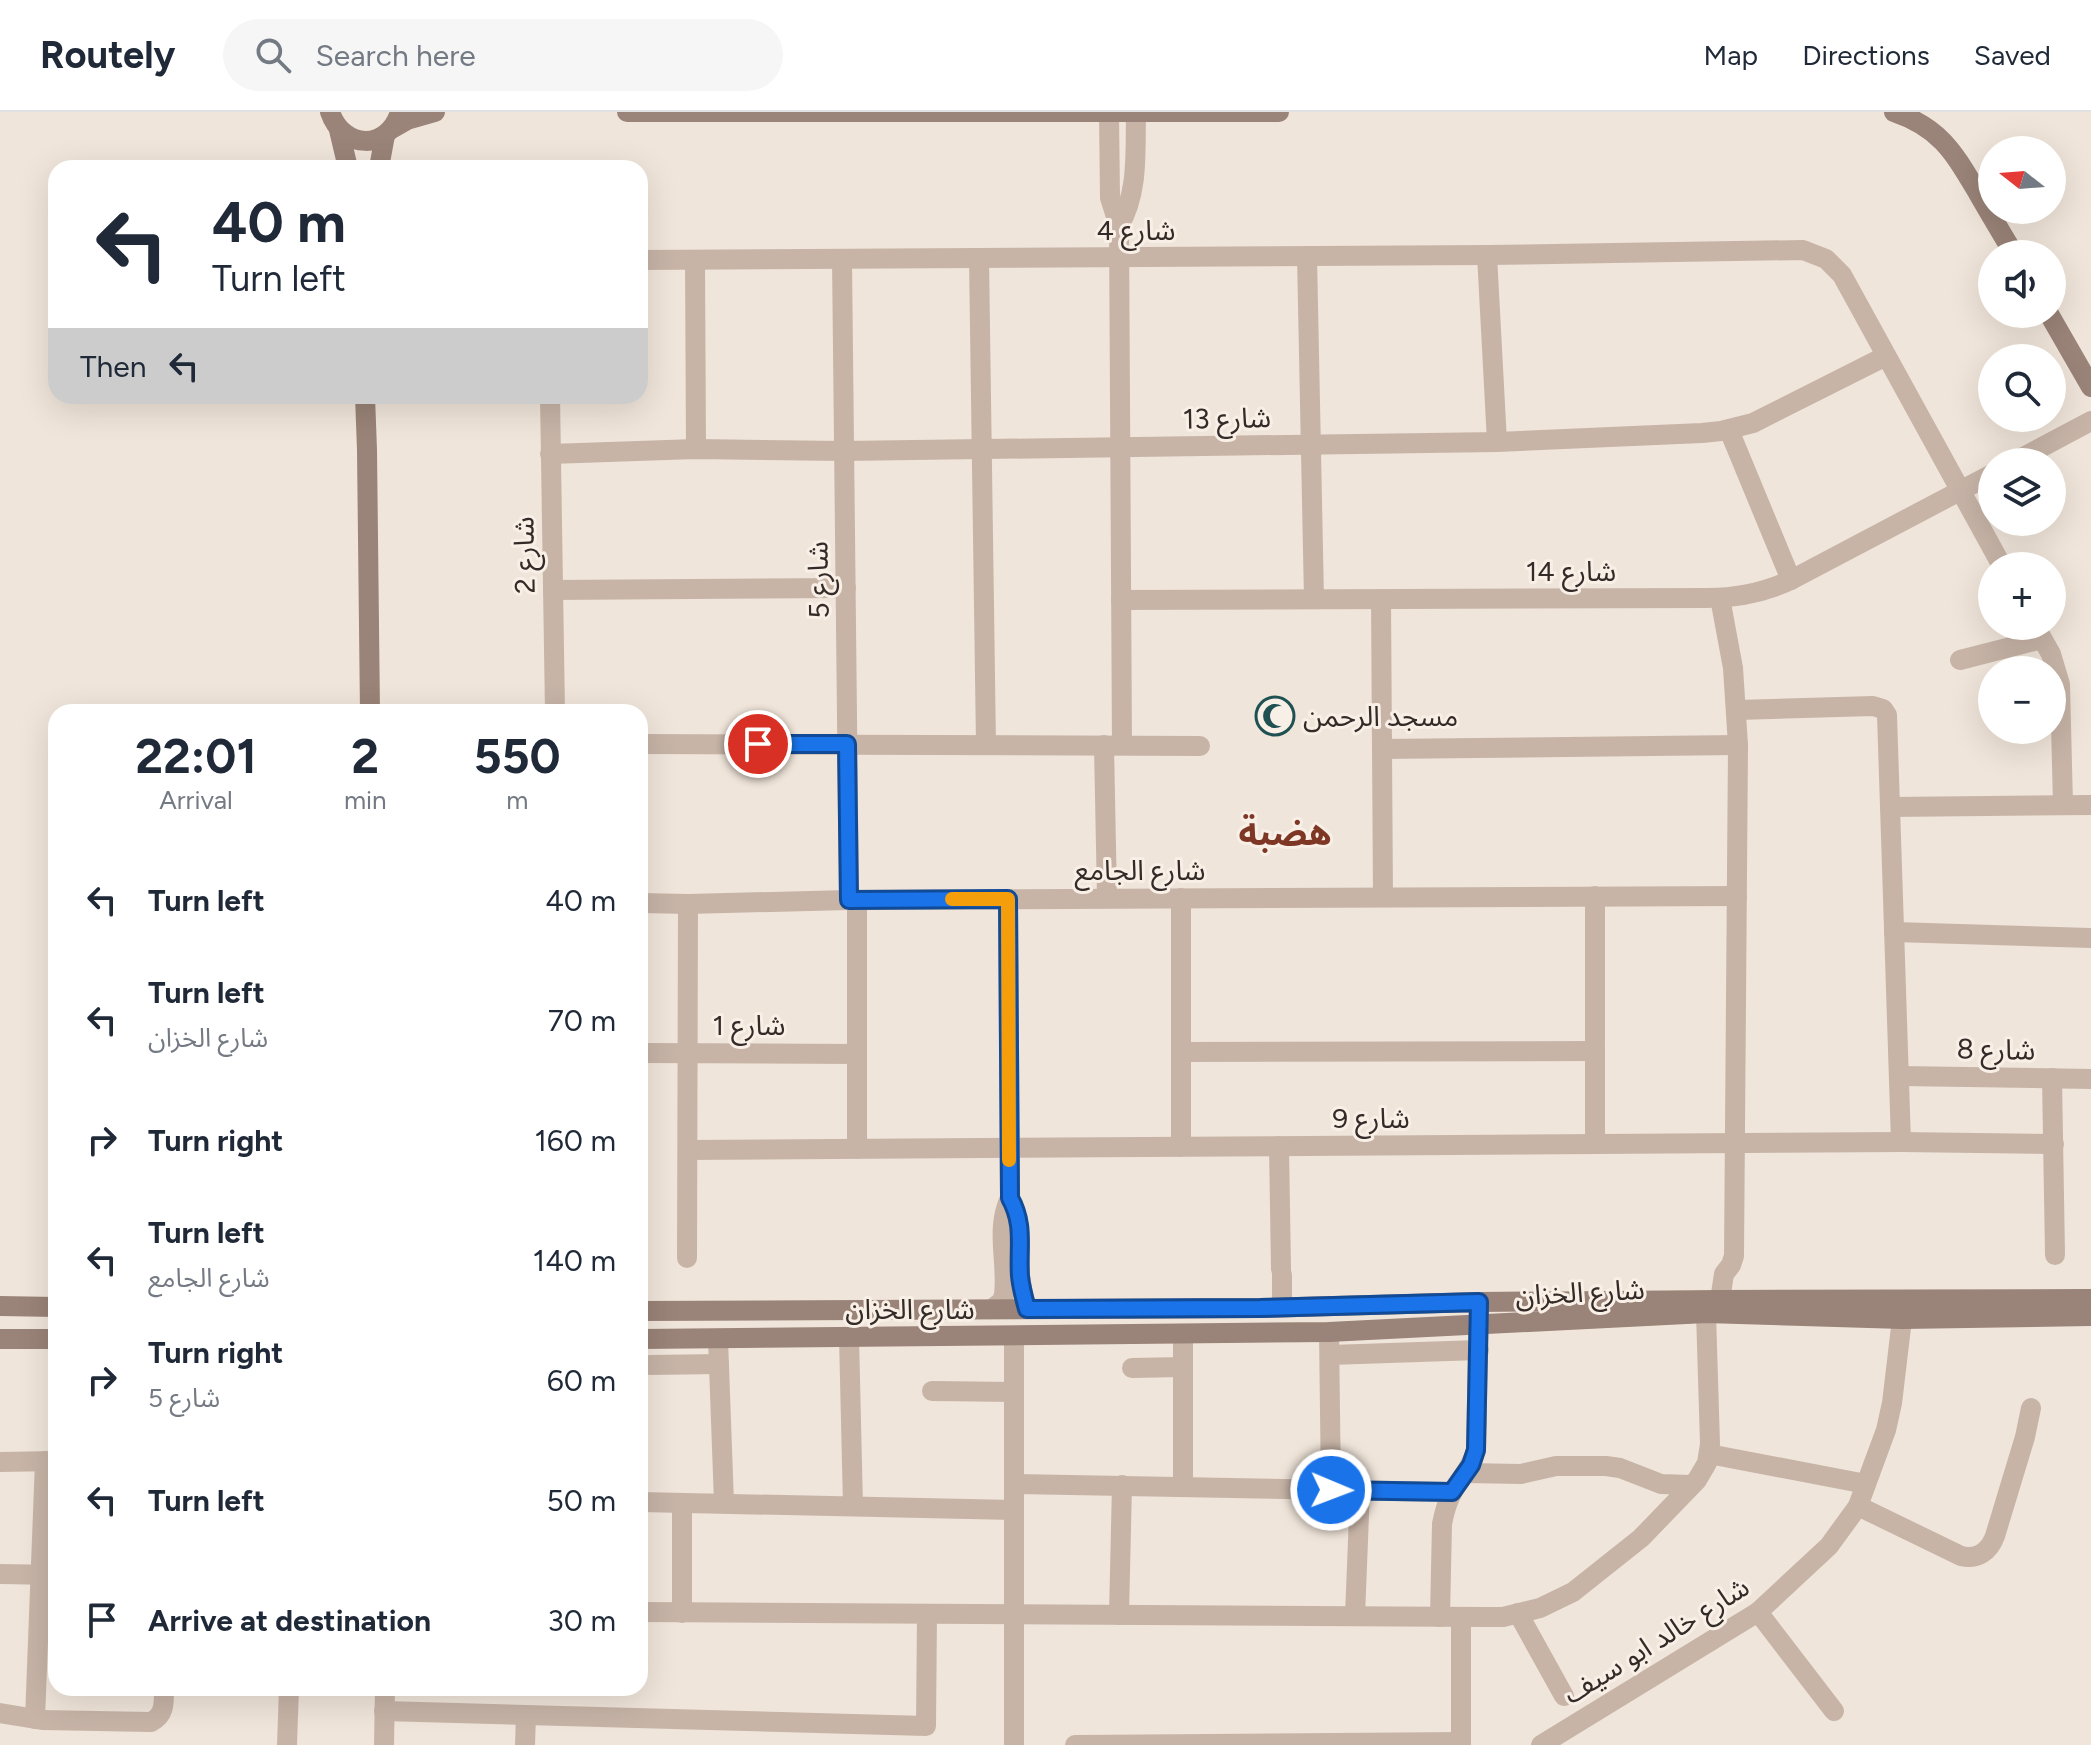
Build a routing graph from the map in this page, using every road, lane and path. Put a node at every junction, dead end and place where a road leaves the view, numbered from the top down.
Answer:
1 (435, 112) edge
2 (627, 112) edge
3 (1279, 112) edge
4 (1894, 112) edge
5 (1109, 113) edge
6 (1136, 113) edge
7 (332, 117) edge
8 (393, 125) edge
9 (345, 160) edge
10 (382, 160) edge
11 (1119, 226) junction
12 (2006, 240) edge
13 (1487, 255) junction
14 (1307, 256) junction
15 (979, 258) junction
16 (1119, 258) junction
17 (842, 259) junction
18 (648, 260) edge
19 (695, 260) junction
20 (2057, 328) edge
21 (1886, 356) junction
22 (2091, 387) edge
23 (367, 404) edge
24 (550, 404) edge
25 (2091, 421) edge
26 (1729, 430) junction
27 (1497, 442) junction
28 (1311, 445) junction
29 (1121, 447) junction
30 (2040, 448) edge
31 (696, 449) junction
32 (982, 449) junction
33 (844, 451) junction
34 (550, 454) junction
35 (1978, 481) edge
36 (1960, 490) junction
37 (1994, 552) edge
38 (1791, 580) junction
39 (846, 588) junction
40 (553, 590) junction
41 (1720, 598) junction
42 (1314, 599) junction
43 (1381, 599) junction
44 (1121, 600) junction
45 (2016, 640) edge
46 (2043, 640) edge
47 (1960, 660) dead end
48 (370, 704) edge
49 (555, 704) edge
50 (1737, 710) junction
51 (648, 744) edge
52 (847, 744) junction
53 (986, 745) junction
54 (1113, 745) junction
55 (1738, 745) junction
56 (1200, 746) dead end
57 (1382, 749) junction
58 (2063, 805) junction
59 (2091, 805) edge
60 (1890, 807) junction
61 (1595, 896) junction
62 (1737, 896) junction
63 (1383, 897) junction
64 (1107, 898) junction
65 (1181, 898) junction
66 (1008, 899) junction
67 (853, 900) junction
68 (648, 903) edge
69 (688, 904) junction
70 (1894, 932) junction
71 (2091, 938) edge
72 (1595, 1051) junction
73 (1181, 1052) junction
74 (648, 1053) edge
75 (688, 1053) junction
76 (857, 1054) junction
77 (1899, 1076) junction
78 (2052, 1078) junction
79 (2091, 1079) edge
80 (1901, 1142) junction
81 (1595, 1144) junction
82 (1734, 1144) junction
83 (2054, 1144) junction
84 (1279, 1146) junction
85 (1181, 1147) junction
86 (1009, 1148) junction
87 (857, 1149) junction
88 (688, 1150) junction
89 (1010, 1198) junction
90 (2055, 1255) dead end
91 (687, 1258) dead end
92 (2091, 1299) edge
93 (1479, 1302) junction
94 (0, 1306) edge
95 (1713, 1306) junction
96 (48, 1307) edge
97 (1282, 1307) junction
98 (992, 1309) junction
99 (1027, 1309) junction
100 (648, 1311) edge
101 (2091, 1316) edge
102 (1902, 1319) junction
103 (1479, 1325) junction
104 (1329, 1332) junction
105 (1183, 1335) junction
106 (1014, 1336) junction
107 (849, 1337) junction
108 (0, 1339) edge
109 (48, 1339) edge
110 (648, 1339) edge
111 (718, 1339) junction
112 (1479, 1350) junction
113 (1330, 1355) junction
114 (719, 1364) junction
115 (650, 1365) dead end
116 (1183, 1367) junction
117 (1132, 1368) dead end
118 (932, 1391) dead end
119 (1014, 1392) junction
120 (2031, 1408) dead end
121 (1709, 1454) junction
122 (48, 1461) edge
123 (0, 1462) edge
124 (1466, 1473) junction
125 (1014, 1484) junction
126 (1866, 1484) junction
127 (1122, 1485) junction
128 (1690, 1485) junction
129 (1183, 1487) junction
130 (1331, 1490) junction
131 (1360, 1490) junction
132 (1452, 1492) junction
133 (648, 1502) edge
134 (682, 1503) junction
135 (724, 1503) junction
136 (853, 1506) junction
137 (1858, 1506) junction
138 (1014, 1510) junction
139 (0, 1574) edge
140 (48, 1575) edge
141 (648, 1612) edge
142 (1758, 1612) junction
143 (682, 1613) junction
144 (1518, 1613) junction
145 (927, 1614) junction
146 (1014, 1615) junction
147 (1119, 1615) junction
148 (1355, 1616) junction
149 (1451, 1617) junction
150 (163, 1696) edge
151 (289, 1696) edge
152 (385, 1696) edge
153 (1564, 1696) dead end
154 (384, 1711) junction
155 (1834, 1711) dead end
156 (0, 1713) edge
157 (526, 1715) junction
158 (35, 1719) junction
159 (1183, 1744) edge
160 (1461, 1744) edge
161 (287, 1745) edge
162 (384, 1745) edge
163 (525, 1745) edge
164 (1014, 1745) edge
165 (1075, 1745) edge
166 (1541, 1745) edge

1 - 8 main road
2 - 5 main road
3 - 6 main road
4 - 12 main road
5 - 6 main road
5 - 11 street
6 - 11 street
7 - 8 main road
7 - 9 main road
8 - 10 main road
11 - 16 street
13 - 14 street, شارع 4
13 - 21 street, شارع 4
13 - 27 street
14 - 16 street, شارع 4
14 - 28 street
15 - 16 street, شارع 4
15 - 17 street, شارع 4
15 - 32 street
16 - 29 street
17 - 19 street, شارع 4
17 - 33 street, شارع 5
18 - 19 street, شارع 4
19 - 31 street
20 - 22 main road
21 - 26 street, شارع 13
21 - 36 street, شارع 4
23 - 48 main road
24 - 34 street, شارع 2
25 - 30 street
26 - 27 street, شارع 13
26 - 38 street
27 - 28 street, شارع 13
28 - 29 street, شارع 13
28 - 42 street
29 - 32 street, شارع 13
29 - 44 street
31 - 33 street, شارع 13
31 - 34 street, شارع 13
32 - 33 street, شارع 13
32 - 53 street
33 - 39 street, شارع 5
34 - 40 street, شارع 2
35 - 36 street, شارع 14
36 - 37 street, شارع 4
36 - 38 street, شارع 14
38 - 41 street, شارع 14
39 - 40 street
39 - 52 street, شارع 5
40 - 49 street, شارع 2
41 - 43 street, شارع 14
41 - 50 street
42 - 43 street, شارع 14
42 - 44 street, شارع 14
43 - 57 street
44 - 54 street
45 - 47 street
46 - 58 street
50 - 55 street
50 - 60 street
51 - 52 street
52 - 53 street
52 - 67 street, شارع 5
53 - 54 street
54 - 56 street
54 - 64 street
55 - 57 street
55 - 62 street
57 - 63 street
58 - 59 street
58 - 60 street
60 - 70 street
61 - 62 street, شارع الجامع
61 - 63 street, شارع الجامع
61 - 72 street
62 - 82 street
63 - 65 street, شارع الجامع
64 - 65 street, شارع الجامع
64 - 66 street, شارع الجامع
65 - 73 street
66 - 67 street, شارع الجامع
66 - 86 street
67 - 69 street, شارع الجامع
67 - 76 street, شارع 5
68 - 69 street, شارع الجامع
69 - 75 street
70 - 71 street
70 - 77 street
72 - 73 street
72 - 81 street
73 - 85 street
74 - 75 street, شارع 1
75 - 76 street, شارع 1
75 - 88 street
76 - 87 street, شارع 5
77 - 78 street, شارع 8
77 - 80 street
78 - 79 street, شارع 8
78 - 83 street
80 - 82 street, شارع 9
80 - 83 street, شارع 9
81 - 82 street, شارع 9
81 - 84 street, شارع 9
82 - 95 street
83 - 90 street
84 - 85 street, شارع 9
84 - 97 street
85 - 86 street, شارع 9
86 - 87 street, شارع 9
86 - 89 street
87 - 88 street, شارع 9
88 - 91 street
89 - 98 street
89 - 99 street
92 - 95 main road, شارع الخزان
93 - 95 main road, شارع الخزان
93 - 97 main road, شارع الخزان
93 - 103 street
94 - 96 main road
95 - 102 main road, شارع الخزان
95 - 103 main road, شارع الخزان
95 - 121 street
97 - 99 main road, شارع الخزان
98 - 99 main road, شارع الخزان
98 - 100 main road, شارع الخزان
101 - 102 main road, شارع الخزان
102 - 126 street, شارع خالد ابو سيف
103 - 104 main road, شارع الخزان
103 - 112 street
104 - 105 main road, شارع الخزان
104 - 113 street
105 - 106 main road, شارع الخزان
105 - 116 street
106 - 107 main road, شارع الخزان
106 - 119 street
107 - 111 main road, شارع الخزان
107 - 136 street
108 - 109 main road
110 - 111 main road, شارع الخزان
111 - 114 street
112 - 113 street
112 - 124 street
113 - 130 street
114 - 115 street
114 - 135 street
116 - 117 street
116 - 129 street
118 - 119 street
119 - 125 street
120 - 137 street
121 - 126 street
121 - 128 street
122 - 123 street
124 - 128 street
124 - 132 street
125 - 127 street
125 - 138 street
126 - 137 street, شارع خالد ابو سيف
127 - 129 street
127 - 147 street
128 - 144 street
129 - 130 street
130 - 131 street
131 - 132 street
131 - 148 street
132 - 149 street
133 - 134 street
134 - 135 street
134 - 143 street
135 - 136 street
136 - 138 street
137 - 142 street, شارع خالد ابو سيف
138 - 146 street
139 - 140 street
140 - 158 street
141 - 143 street
142 - 155 street
142 - 166 street, شارع خالد ابو سيف
143 - 145 street
144 - 149 street
144 - 153 street
145 - 146 street
145 - 157 street
146 - 147 street
146 - 164 street
147 - 148 street
148 - 149 street
149 - 160 street
150 - 158 street
151 - 161 street
152 - 154 street
154 - 157 street
154 - 162 street
156 - 158 street
157 - 163 street
159 - 160 street
159 - 165 street

